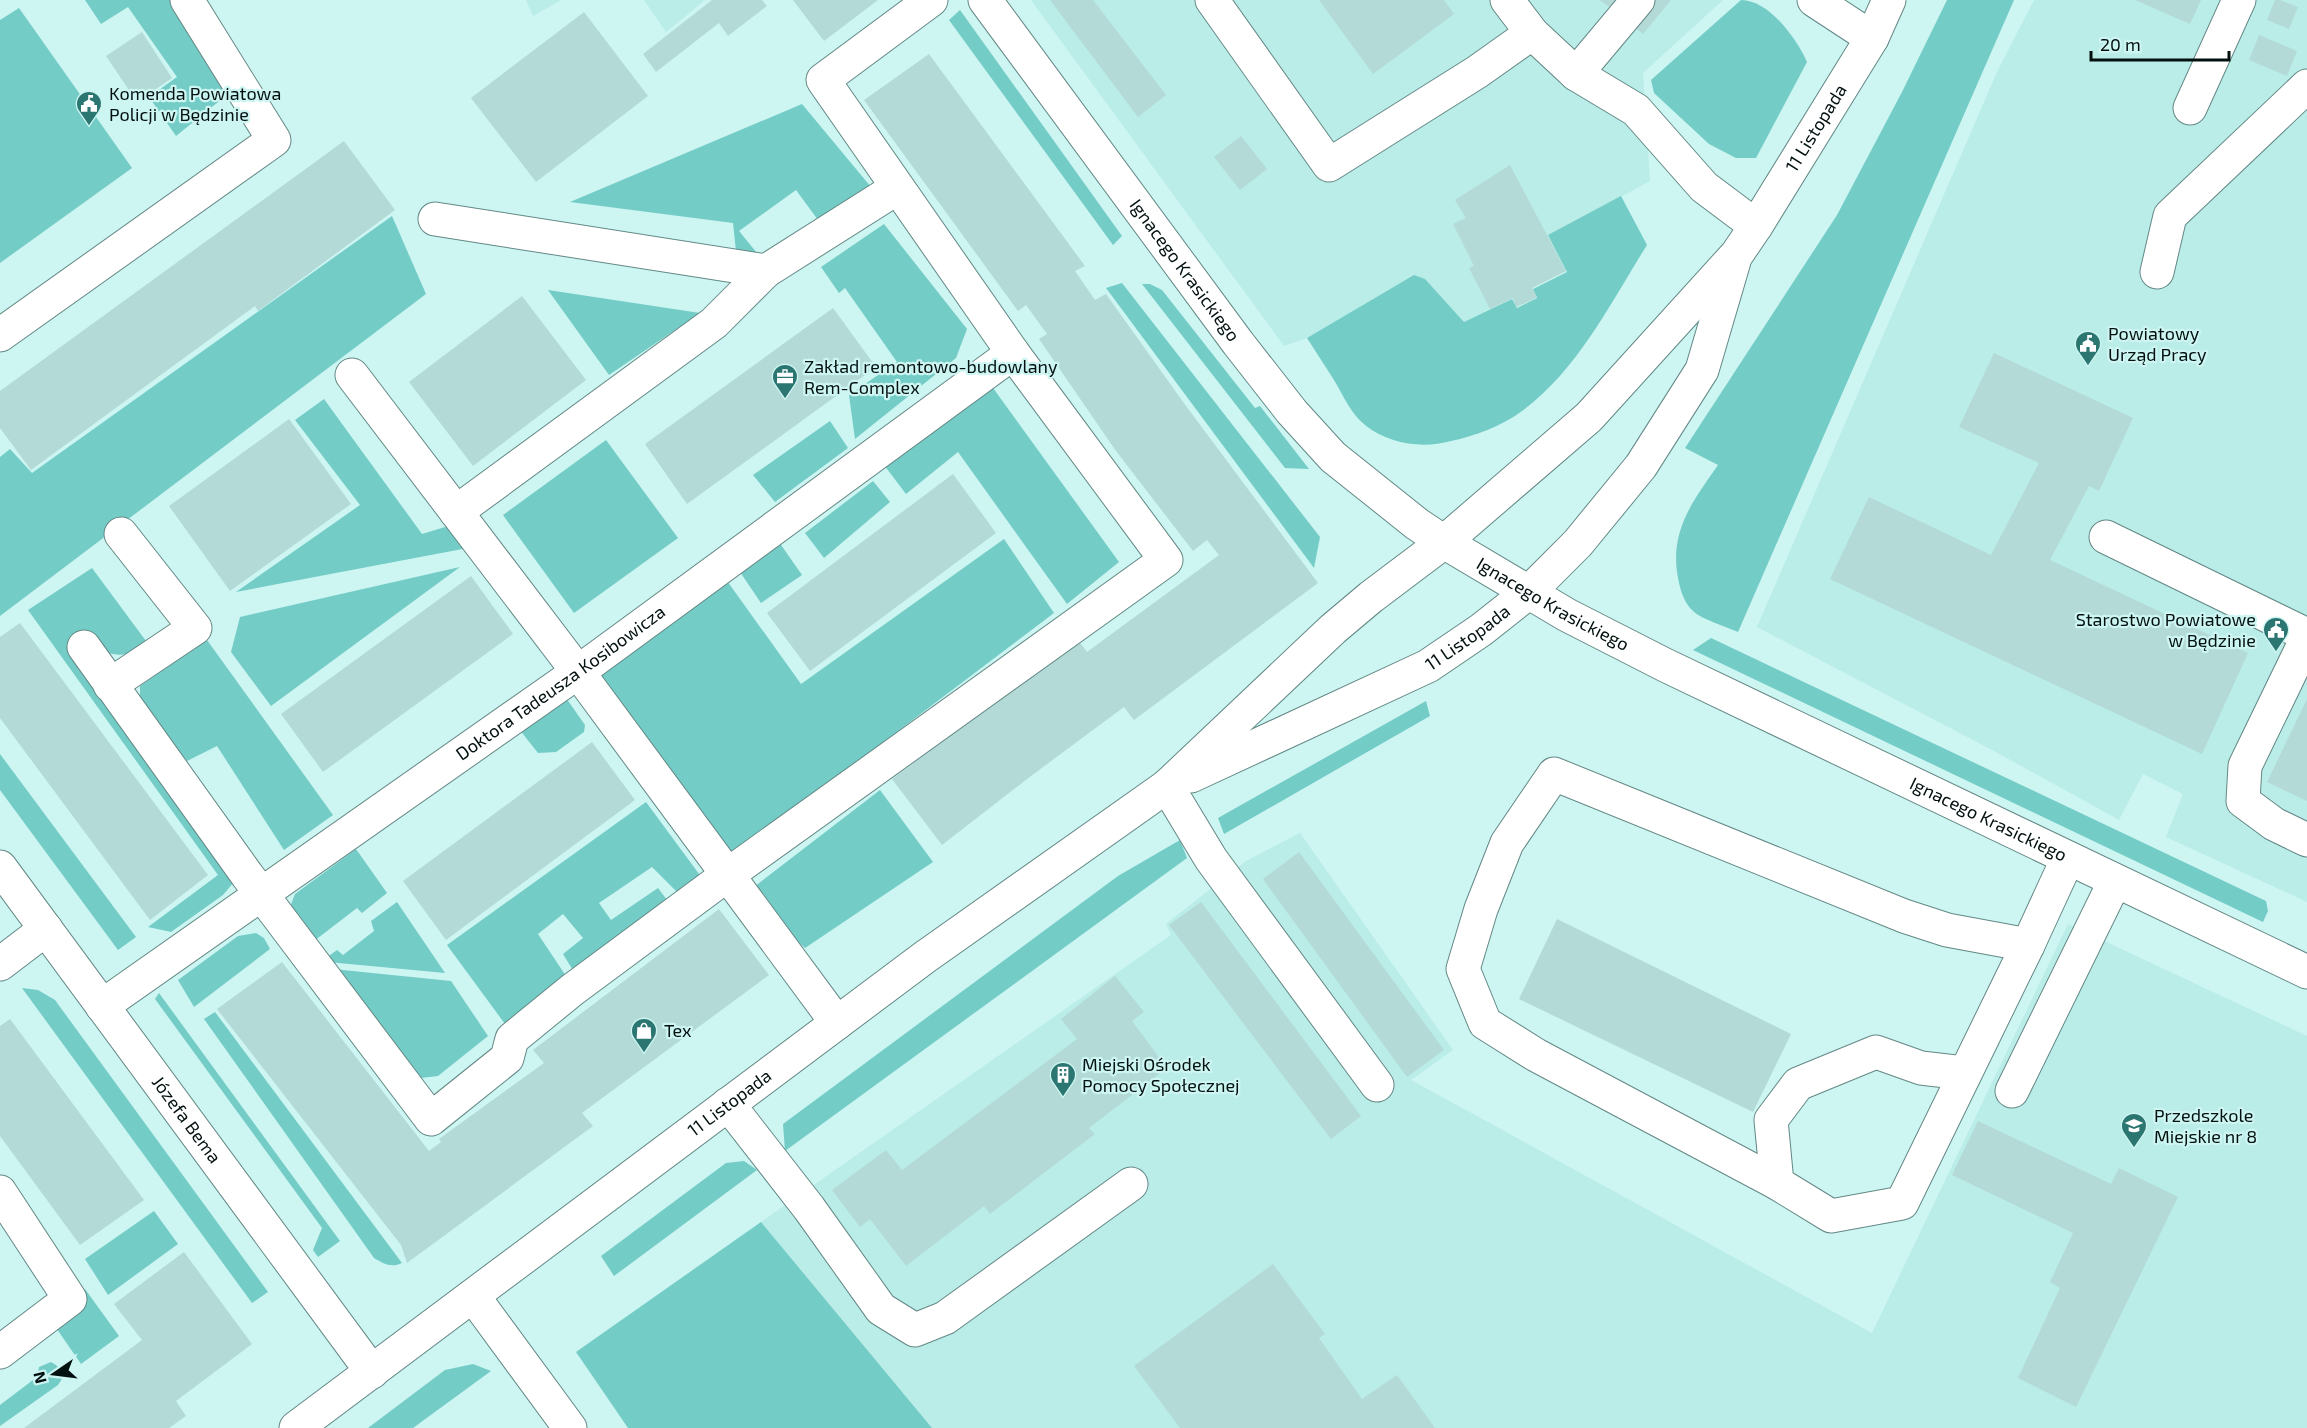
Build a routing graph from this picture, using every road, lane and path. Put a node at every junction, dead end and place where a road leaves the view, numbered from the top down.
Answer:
1 (187, 0) edge
2 (931, 0) edge
3 (985, 0) edge
4 (1212, 0) edge
5 (1507, 0) edge
6 (1638, 0) edge
7 (1814, 0) edge
8 (1890, 0) edge
9 (2239, 0) edge
10 (1532, 33) junction
11 (1872, 38) junction
12 (1576, 74) junction
13 (2307, 86) edge
14 (2190, 108) dead end
15 (897, 188) junction
16 (435, 219) dead end
17 (1756, 226) junction
18 (1737, 254) junction
19 (766, 271) junction
20 (2157, 272) dead end
21 (0, 335) edge
22 (1013, 353) junction
23 (352, 375) dead end
24 (456, 512) junction
25 (121, 534) dead end
26 (2106, 537) dead end
27 (1444, 542) junction
28 (1529, 592) junction
29 (2307, 636) edge
30 (84, 648) dead end
31 (578, 672) junction
32 (110, 686) junction
33 (1167, 786) junction
34 (2307, 840) edge
35 (2068, 858) junction
36 (0, 867) edge
37 (728, 875) junction
38 (2115, 881) junction
39 (261, 893) junction
40 (46, 929) junction
41 (2028, 945) junction
42 (0, 964) edge
43 (2307, 972) edge
44 (102, 1006) junction
45 (837, 1023) junction
46 (1964, 1073) junction
47 (1377, 1085) dead end
48 (2012, 1091) dead end
49 (728, 1104) junction
50 (1777, 1183) junction
51 (1131, 1184) dead end
52 (0, 1192) edge
53 (473, 1296) junction
54 (0, 1352) edge
55 (372, 1372) junction
56 (296, 1428) edge
57 (570, 1428) edge

1 - 21 street
2 - 15 street
3 - 27 street, Ignacego Krasickiego
4 - 10 street
5 - 10 street
6 - 12 street
7 - 11 street
8 - 11 street, 11 Listopada
9 - 14 street
10 - 12 street
11 - 17 street, 11 Listopada
12 - 17 street
13 - 20 street
15 - 19 street
15 - 22 street
16 - 19 street
17 - 18 street, 11 Listopada
18 - 27 street, 11 Listopada
18 - 28 street, 11 Listopada
19 - 24 street
22 - 31 street, Doktora Tadeusza Kosibowicza
22 - 37 street
23 - 24 street
24 - 31 street
25 - 32 street
26 - 29 street
27 - 28 street, Ignacego Krasickiego
27 - 33 street, 11 Listopada
28 - 33 street, 11 Listopada
28 - 35 street, Ignacego Krasickiego
29 - 34 street
30 - 32 street
31 - 37 street
31 - 39 street, Doktora Tadeusza Kosibowicza
32 - 39 street
33 - 45 street, 11 Listopada
33 - 47 street
35 - 38 street, Ignacego Krasickiego
35 - 41 street
36 - 40 street, Józefa Bema
37 - 39 street
37 - 45 street
38 - 43 street, Ignacego Krasickiego
38 - 48 street
39 - 44 street, Doktora Tadeusza Kosibowicza
40 - 42 street
40 - 44 street, Józefa Bema
41 - 46 street
41 - 50 street
44 - 55 street, Józefa Bema
45 - 49 street, 11 Listopada
46 - 50 street
46 - 50 street
49 - 51 street
49 - 53 street, 11 Listopada
52 - 54 street
53 - 55 street, 11 Listopada
53 - 57 street
55 - 56 street, 11 Listopada

